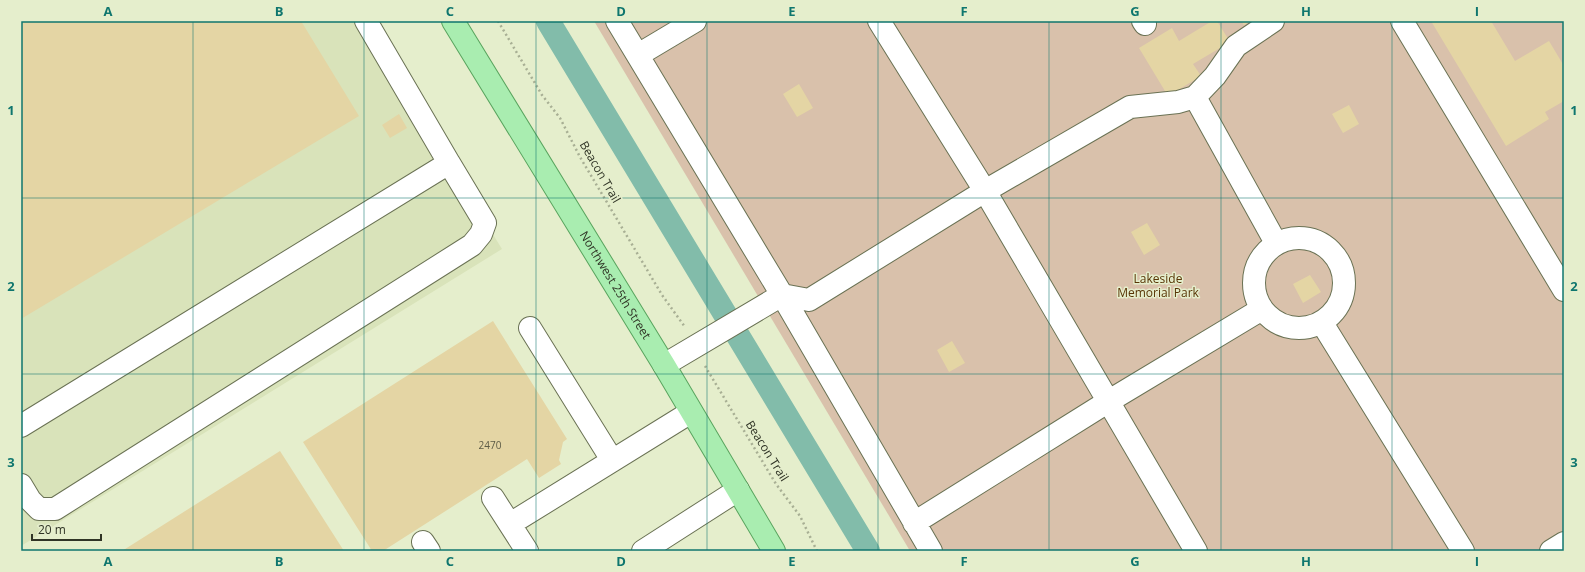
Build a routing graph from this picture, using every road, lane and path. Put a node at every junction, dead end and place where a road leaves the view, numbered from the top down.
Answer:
1 (366, 21) edge
2 (453, 21) edge
3 (498, 21) edge
4 (617, 21) edge
5 (694, 21) edge
6 (879, 21) edge
7 (1273, 21) edge
8 (1402, 21) edge
9 (638, 55) junction
10 (1195, 98) junction
11 (449, 163) junction
12 (985, 191) junction
13 (1276, 243) junction
14 (1564, 290) edge
15 (782, 295) junction
16 (1262, 309) junction
17 (1322, 322) junction
18 (530, 328) dead end
19 (698, 336) junction
20 (664, 365) junction
21 (704, 365) dead end
22 (1109, 401) junction
23 (691, 412) junction
24 (21, 426) edge
25 (612, 460) junction
26 (21, 485) edge
27 (738, 490) junction
28 (494, 498) dead end
29 (914, 523) junction
30 (510, 524) junction
31 (1564, 543) edge
32 (527, 551) edge
33 (643, 551) edge
34 (774, 551) edge
35 (816, 551) edge
36 (931, 551) edge
37 (1196, 551) edge
38 (1463, 551) edge
39 (1551, 551) edge

1 - 11 street
2 - 20 main road, Northwest 25th Street
3 - 19 path, Beacon Trail
4 - 9 street
5 - 9 street
6 - 12 street
7 - 10 street
8 - 14 street
9 - 15 street
10 - 12 street
10 - 13 street
11 - 24 street
11 - 26 street
12 - 15 street
12 - 22 street
13 - 16 street
13 - 17 street
15 - 19 street
15 - 29 street
16 - 17 street
16 - 22 street
17 - 38 street
18 - 25 street
19 - 20 street
20 - 23 main road, Northwest 25th Street
21 - 35 path, Beacon Trail
22 - 29 street
22 - 37 street
23 - 25 street
23 - 27 main road, Northwest 25th Street
25 - 30 street
27 - 33 street
27 - 34 main road, Northwest 25th Street
28 - 30 street
29 - 36 street
30 - 32 street
31 - 39 street

